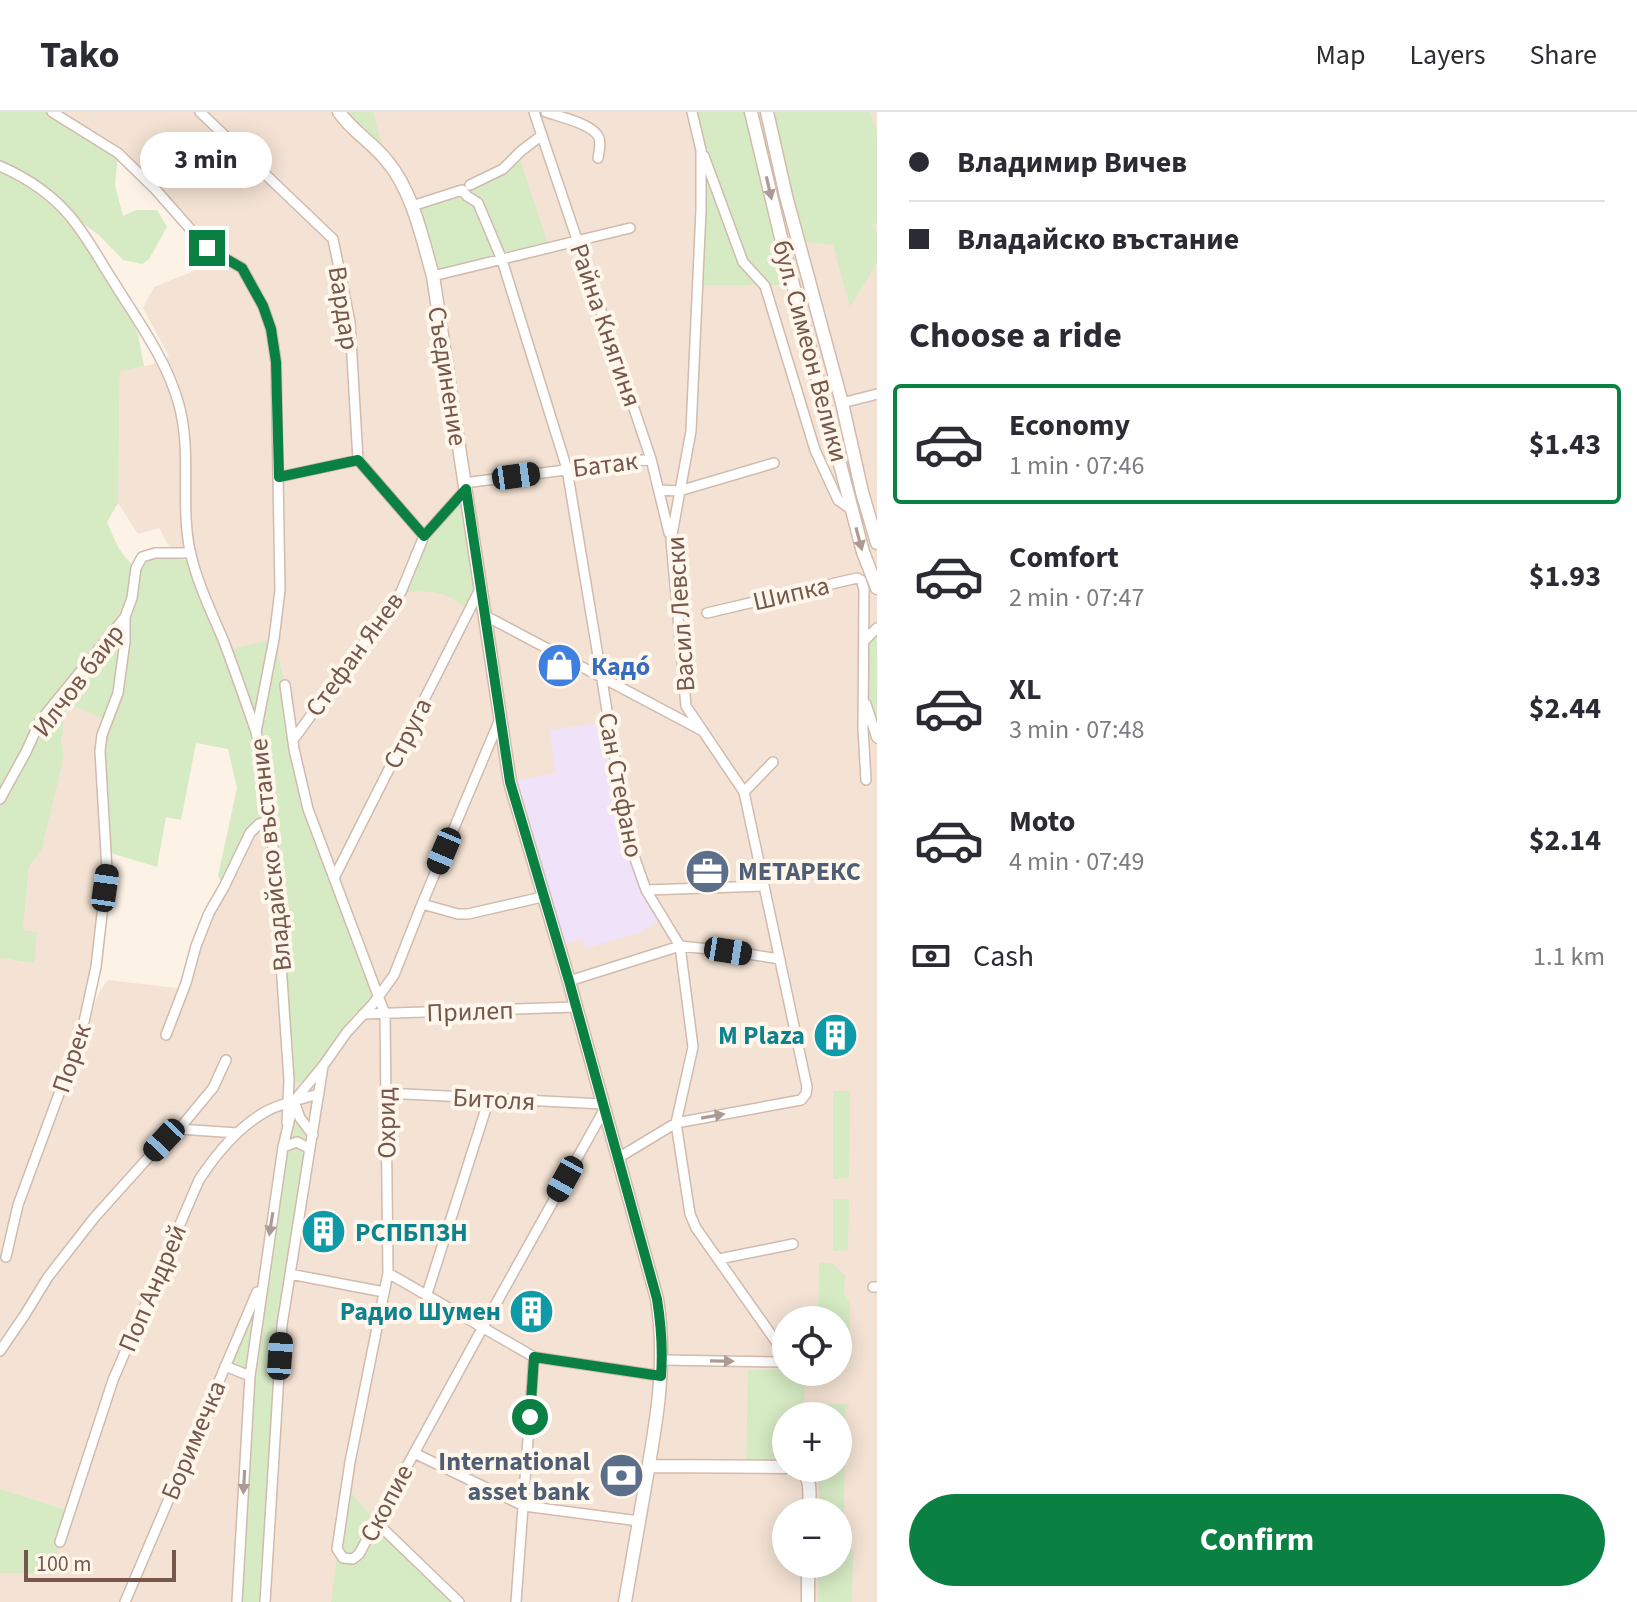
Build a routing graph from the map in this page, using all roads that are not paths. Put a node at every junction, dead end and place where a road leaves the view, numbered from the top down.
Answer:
1 (52, 112) edge
2 (200, 112) edge
3 (339, 112) edge
4 (534, 112) edge
5 (546, 112) edge
6 (692, 112) edge
7 (751, 112) edge
8 (767, 112) edge
9 (542, 135) junction
10 (701, 150) junction
11 (598, 158) dead end
12 (0, 166) edge
13 (466, 188) junction
14 (412, 206) junction
15 (630, 228) dead end
16 (577, 241) junction
17 (502, 260) junction
18 (433, 276) junction
19 (877, 394) edge
20 (842, 403) junction
21 (651, 459) junction
22 (358, 460) junction
23 (774, 463) dead end
24 (567, 469) junction
25 (279, 477) junction
26 (465, 486) junction
27 (659, 490) junction
28 (679, 491) junction
29 (852, 510) junction
30 (424, 536) junction
31 (671, 540) junction
32 (877, 543) edge
33 (191, 553) junction
34 (877, 588) edge
35 (480, 589) junction
36 (707, 613) dead end
37 (484, 615) junction
38 (125, 617) junction
39 (877, 628) edge
40 (864, 641) junction
41 (600, 676) junction
42 (285, 685) dead end
43 (863, 697) junction
44 (500, 719) junction
45 (256, 732) junction
46 (704, 732) junction
47 (877, 738) edge
48 (293, 740) junction
49 (773, 762) dead end
50 (866, 780) dead end
51 (744, 792) junction
52 (0, 799) edge
53 (271, 820) junction
54 (334, 878) junction
55 (764, 886) junction
56 (646, 890) junction
57 (542, 897) junction
58 (422, 904) junction
59 (680, 946) junction
60 (780, 959) junction
61 (569, 981) junction
62 (379, 997) junction
63 (576, 1007) junction
64 (363, 1014) junction
65 (385, 1014) junction
66 (166, 1035) dead end
67 (226, 1060) dead end
68 (288, 1068) junction
69 (320, 1069) junction
70 (386, 1093) junction
71 (319, 1094) junction
72 (489, 1099) junction
73 (291, 1102) junction
74 (604, 1107) junction
75 (676, 1123) junction
76 (179, 1129) junction
77 (237, 1133) junction
78 (313, 1135) junction
79 (283, 1147) junction
80 (310, 1149) junction
81 (618, 1158) junction
82 (793, 1244) dead end
83 (6, 1257) dead end
84 (719, 1259) junction
85 (388, 1273) junction
86 (290, 1274) junction
87 (263, 1279) junction
88 (384, 1292) junction
89 (427, 1294) junction
90 (483, 1327) junction
91 (0, 1351) edge
92 (534, 1357) junction
93 (662, 1360) junction
94 (225, 1366) junction
95 (250, 1376) junction
96 (661, 1376) junction
97 (414, 1453) junction
98 (649, 1466) junction
99 (772, 1467) edge
100 (524, 1506) junction
101 (639, 1521) junction
102 (376, 1522) junction
103 (60, 1542) dead end
104 (353, 1559) joint
105 (808, 1578) edge
106 (125, 1599) edge
107 (237, 1602) edge
108 (265, 1602) edge
109 (459, 1602) edge
110 (516, 1602) edge
111 (625, 1602) edge
112 (808, 1602) edge

1 - 25 street, Владайско въстание
2 - 22 street, Вардар
3 - 14 street, Съединение
4 - 9 street, Райна Княгиня
5 - 11 street
6 - 10 street, Васил Левски
7 -> 29 street, бул. Симеон Велики
8 - 20 street, бул. Симеон Велики
9 - 13 street
9 - 16 street, Райна Княгиня
10 - 28 street, Васил Левски
10 - 29 street
12 - 33 street
13 - 14 street
13 - 17 street, Сан Стефано
14 - 18 street, Съединение
15 - 16 street
16 - 17 street
16 - 21 street, Райна Княгиня
17 - 18 street
17 - 24 street, Сан Стефано
18 - 26 street, Съединение
19 - 20 street
20 - 32 street, бул. Симеон Велики
21 - 24 street, Батак
21 - 27 street, Райна Княгиня
22 - 25 street
22 - 30 street
23 - 28 street
24 - 26 street, Батак
24 - 41 street, Сан Стефано
25 - 45 street, Владайско въстание
26 - 30 street, Стефан Янев
26 - 35 street, Съединение
27 - 28 street
27 - 31 street, Райна Княгиня
28 - 31 street, Васил Левски
29 -> 34 street, бул. Симеон Велики
30 - 48 street, Стефан Янев
31 - 46 street, Васил Левски
33 - 38 street, Илчов баир
33 - 45 street
35 - 37 street, Съединение
35 - 54 street, Струга
36 - 40 street, Шипка
37 - 41 street
37 - 44 street, Съединение
38 - 52 street, Илчов баир
38 - 83 street, Порек
39 - 40 street
40 - 43 street
41 - 46 street
41 - 56 street, Сан Стефано
42 - 48 street, Охрид
43 - 47 street
43 - 50 street
44 - 57 street, Съединение
44 - 58 street
45 - 53 street, Владайско въстание
46 - 51 street, Васил Левски
48 - 54 street, Охрид
49 - 51 street
51 - 55 street, Васил Левски
53 - 66 street
53 - 68 street, Владайско въстание
54 - 62 street, Охрид
55 - 56 street
55 - 60 street, Васил Левски
56 - 59 street, Сан Стефано
57 - 58 street
57 - 61 street, Съединение
58 - 62 street
59 - 60 street
59 - 61 street
59 - 75 street, Сан Стефано
75 -> 60 street, Васил Левски
61 - 63 street, Съединение
62 - 64 street
62 - 65 street, Охрид
63 - 65 street, Прилеп
63 - 74 street, Съединение
64 - 65 street, Прилеп
64 - 69 street
65 - 70 street, Охрид
67 - 76 street
68 - 69 street
68 - 73 street, Владайско въстание
69 - 71 street
69 - 73 street
70 - 72 street, Битоля
70 - 85 street, Охрид
71 - 73 street, Поп Андрей
71 - 78 street
72 - 74 street, Битоля
72 - 89 street
73 - 77 street, Поп Андрей
73 - 78 street, Владайско въстание
73 - 79 street, Владайско въстание
74 - 81 street, Съединение
74 - 90 street, Скопие
75 - 81 street
75 - 84 street, Сан Стефано
76 - 77 street
76 - 91 street
77 - 103 street, Поп Андрей
78 - 80 street
79 - 80 street
79 -> 87 street, Владайско въстание
80 - 86 street
81 - 93 street, Съединение
82 - 84 street
93 -> 84 street, Сан Стефано
85 - 88 street, Охрид
85 - 89 street
86 - 88 street
86 - 108 street
87 - 94 street, Боримечка
87 - 95 street, Владайско въстание
88 - 104 street, Охрид
89 - 90 street
90 - 92 street
90 - 97 street, Скопие
92 - 96 street
92 - 100 street
93 - 96 street, Съединение
94 - 95 street
94 - 106 street, Боримечка
95 -> 107 street, Владайско въстание
96 - 98 street, Съединение
97 - 100 street
97 - 102 street, Скопие
98 - 99 street
98 - 101 street, Съединение
100 - 101 street
100 - 110 street
101 - 111 street, Съединение
102 - 104 street, Скопие
102 - 109 street
105 - 112 street

